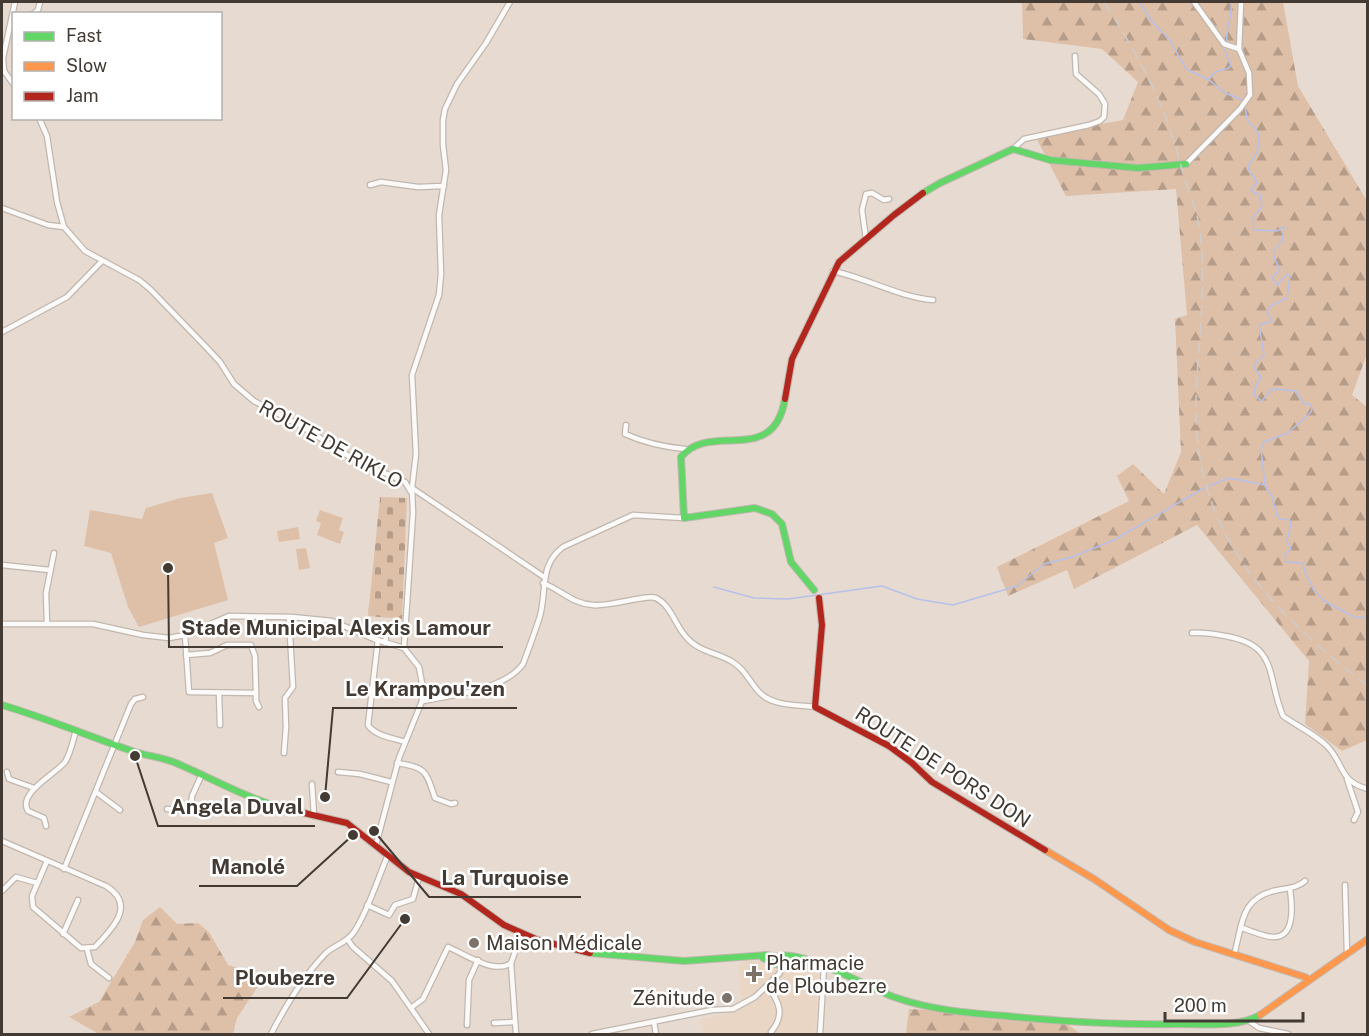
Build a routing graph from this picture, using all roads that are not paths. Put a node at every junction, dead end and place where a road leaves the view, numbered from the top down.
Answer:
1 (510, 2) edge
2 (1194, 2) edge
3 (1241, 2) edge
4 (12, 15) edge
5 (1239, 49) junction
6 (1075, 56) dead end
7 (12, 82) edge
8 (40, 120) edge
9 (1013, 149) junction
10 (1186, 164) joint
11 (370, 185) dead end
12 (444, 186) junction
13 (889, 199) dead end
14 (2, 208) edge
15 (64, 227) junction
16 (866, 239) junction
17 (102, 261) junction
18 (832, 271) junction
19 (933, 300) dead end
20 (2, 332) edge
21 (626, 425) dead end
22 (686, 449) junction
23 (412, 488) junction
24 (412, 495) junction
25 (684, 518) junction
26 (54, 553) dead end
27 (2, 565) edge
28 (50, 570) junction
29 (544, 580) junction
30 (814, 590) joint
31 (819, 598) joint
32 (289, 618) junction
33 (2, 624) edge
34 (47, 624) junction
35 (388, 625) dead end
36 (1192, 633) dead end
37 (185, 634) junction
38 (378, 640) junction
39 (386, 643) junction
40 (404, 648) junction
41 (186, 655) junction
42 (219, 693) junction
43 (256, 693) junction
44 (143, 696) dead end
45 (422, 701) junction
46 (2, 705) edge
47 (260, 707) dead end
48 (815, 707) junction
49 (220, 725) dead end
50 (76, 730) junction
51 (405, 742) junction
52 (114, 745) junction
53 (284, 753) dead end
54 (397, 763) junction
55 (7, 772) dead end
56 (338, 772) dead end
57 (202, 774) junction
58 (1347, 779) junction
59 (392, 782) junction
60 (312, 784) dead end
61 (34, 788) junction
62 (1368, 789) edge
63 (96, 792) junction
64 (455, 803) dead end
65 (167, 809) dead end
66 (120, 810) dead end
67 (314, 816) junction
68 (1354, 820) dead end
69 (46, 826) dead end
70 (2, 841) edge
71 (376, 845) junction
72 (388, 855) junction
73 (47, 861) junction
74 (64, 869) junction
75 (419, 877) junction
76 (1305, 881) dead end
77 (37, 883) junction
78 (1345, 885) dead end
79 (1290, 889) junction
80 (2, 891) edge
81 (78, 900) dead end
82 (367, 906) junction
83 (1242, 928) junction
84 (522, 933) junction
85 (63, 934) junction
86 (1368, 939) edge
87 (348, 940) junction
88 (87, 949) junction
89 (1347, 953) junction
90 (1234, 955) junction
91 (478, 960) junction
92 (781, 962) junction
93 (511, 963) junction
94 (824, 966) junction
95 (109, 978) dead end
96 (1309, 980) junction
97 (767, 987) junction
98 (412, 1008) junction
99 (1249, 1021) junction
100 (515, 1022) junction
101 (654, 1022) junction
102 (494, 1023) dead end
103 (467, 1025) dead end
104 (771, 1032) dead end
105 (272, 1035) edge
106 (429, 1035) edge
107 (516, 1035) edge
108 (592, 1035) edge
109 (656, 1035) edge
110 (820, 1035) edge
111 (1288, 1035) edge

1 - 12 street
2 - 5 street
3 - 5 street
4 - 7 street
5 - 10 street
6 - 9 street
8 - 15 street
9 - 10 street
9 - 16 street
11 - 12 street
12 - 23 street
13 - 16 street
14 - 15 street
15 - 17 street, ROUTE DE RIKLO
16 - 18 street
17 - 20 street
17 - 24 street, ROUTE DE RIKLO
18 - 19 street
18 - 22 street
21 - 22 street
22 - 25 street
23 - 24 street
23 - 29 street, ROUTE DE PORS DON
24 - 40 street
25 - 29 street
25 - 30 street
26 - 28 street
27 - 28 street
28 - 34 street
29 - 45 street
29 - 48 street, ROUTE DE PORS DON
30 - 31 street
31 - 48 street
32 - 37 street
32 - 38 street
32 - 53 street
33 - 34 street
34 - 37 street
35 - 39 street
36 - 58 street
37 - 41 street
38 - 39 street
38 - 51 street
39 - 40 street
40 - 45 street
41 - 42 street
41 - 43 street
42 - 43 street
42 - 49 street
43 - 47 street
44 - 52 street
45 - 51 street
46 - 50 street
48 - 90 street, ROUTE DE PORS DON
50 - 52 street
50 - 61 street
51 - 54 street
52 - 57 street
52 - 63 street
54 - 59 street
54 - 64 street
55 - 61 street
56 - 59 street
57 - 65 street
57 - 67 street
58 - 62 street
58 - 68 street
59 - 71 street
60 - 67 street
61 - 69 street
63 - 66 street
63 - 74 street
67 - 71 street
70 - 73 street
71 - 72 street
72 - 75 street
72 - 82 street
73 - 74 street
73 - 77 street
74 - 88 street
75 - 82 street
75 - 84 street
76 - 79 street
77 - 80 street
77 - 85 street
78 - 89 street
79 - 83 street
79 - 83 street
81 - 85 street
82 - 87 street
83 - 90 street
84 - 92 street
84 - 93 street
85 - 88 street
86 - 89 street
87 - 98 street
87 - 105 street
88 - 95 street
89 - 96 street
90 - 96 street, ROUTE DE PORS DON
91 - 93 street
91 - 98 street
91 - 103 street
92 - 94 street
92 - 97 street
93 - 100 street
94 - 99 street
94 - 110 street
96 - 99 street
97 - 101 street
97 - 104 street
98 - 106 street
99 - 111 street
100 - 102 street
100 - 107 street
101 - 108 street
101 - 109 street

